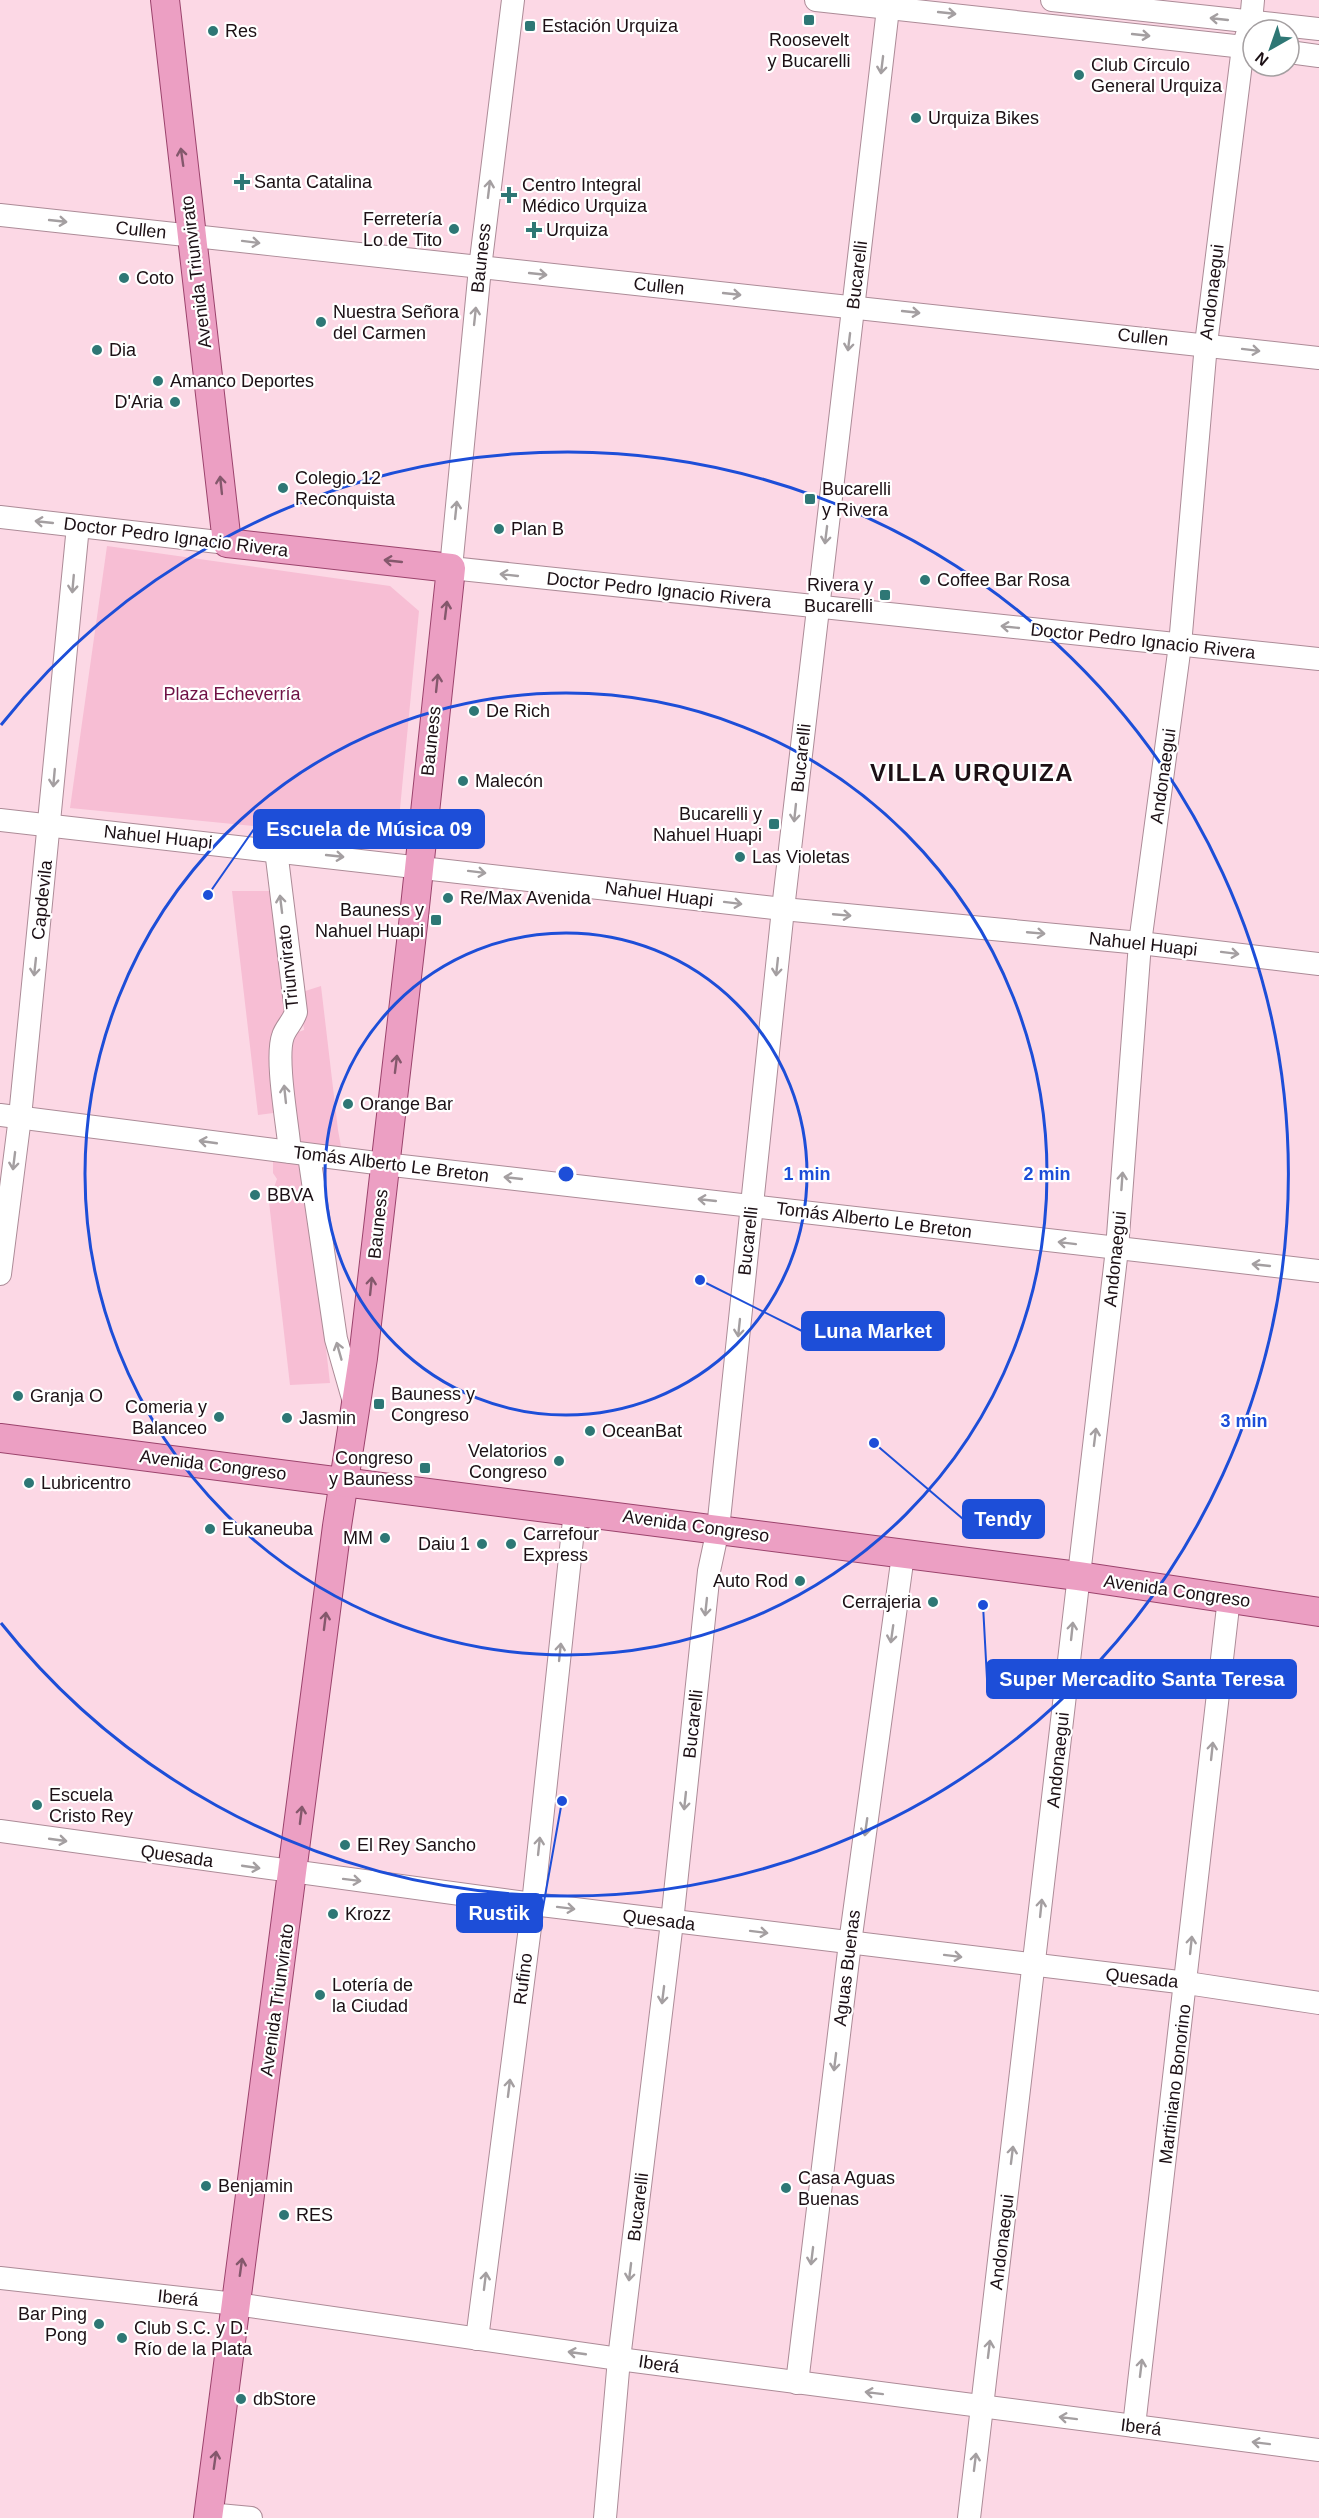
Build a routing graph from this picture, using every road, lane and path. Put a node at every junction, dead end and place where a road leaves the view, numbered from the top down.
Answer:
1 (165, 0) edge
2 (513, 0) edge
3 (816, 0) edge
4 (1052, 0) edge
5 (889, 3) edge
6 (1252, 11) edge
7 (1319, 29) edge
8 (1241, 46) edge
9 (1301, 54) edge
10 (1319, 56) edge
11 (1244, 78) edge
12 (0, 215) edge
13 (193, 235) junction
14 (480, 268) junction
15 (853, 306) junction
16 (1206, 344) junction
17 (1319, 358) edge
18 (0, 517) edge
19 (78, 526) junction
20 (227, 543) junction
21 (451, 568) junction
22 (818, 606) junction
23 (1180, 645) junction
24 (1319, 659) edge
25 (0, 820) edge
26 (50, 825) junction
27 (276, 850) junction
28 (419, 866) junction
29 (783, 909) junction
30 (1140, 943) junction
31 (1319, 964) edge
32 (10, 1116) edge
33 (299, 1154) junction
34 (384, 1164) junction
35 (752, 1205) junction
36 (1117, 1249) junction
37 (1319, 1271) edge
38 (0, 1274) edge
39 (356, 1407) junction
40 (0, 1438) edge
41 (344, 1482) junction
42 (575, 1511) junction
43 (718, 1529) junction
44 (903, 1555) junction
45 (1078, 1576) junction
46 (1229, 1598) junction
47 (1319, 1612) edge
48 (0, 1831) edge
49 (294, 1873) junction
50 (533, 1904) junction
51 (672, 1922) junction
52 (850, 1943) junction
53 (1035, 1966) junction
54 (1187, 1983) junction
55 (1319, 2003) edge
56 (0, 2278) edge
57 (236, 2304) junction
58 (477, 2339) junction
59 (619, 2359) junction
60 (797, 2383) junction
61 (982, 2407) junction
62 (1134, 2426) junction
63 (1319, 2450) edge
64 (208, 2516) edge
65 (251, 2518) edge
66 (605, 2518) edge
67 (969, 2518) edge

13 -> 1 main road, Avenida Triunvirato
14 -> 2 street, Bauness
3 - 5 street
6 -> 4 street
5 -> 8 street
5 -> 15 street, Bucarelli
6 - 7 street
9 - 10 street
11 - 16 street, Andonaegui
12 -> 13 street, Cullen
13 -> 14 street, Cullen
20 -> 13 main road, Avenida Triunvirato
14 -> 15 street, Cullen
21 -> 14 street, Bauness
15 -> 16 street, Cullen
15 -> 22 street, Bucarelli
16 -> 17 street, Cullen
16 - 23 street, Andonaegui
19 -> 18 street, Doctor Pedro Ignacio Rivera
19 - 20 street, Doctor Pedro Ignacio Rivera
19 -> 26 street, Capdevila
21 -> 20 main road, Doctor Pedro Ignacio Rivera
22 -> 21 street, Doctor Pedro Ignacio Rivera
28 -> 21 main road, Bauness
23 -> 22 street, Doctor Pedro Ignacio Rivera
22 -> 29 street, Bucarelli
23 - 24 street, Doctor Pedro Ignacio Rivera
23 - 30 street, Andonaegui
25 - 26 street, Nahuel Huapi
26 - 27 street, Nahuel Huapi
26 -> 32 street, Capdevila
27 -> 28 street, Nahuel Huapi
33 -> 27 street, Triunvirato
28 -> 29 street, Nahuel Huapi
34 -> 28 main road, Bauness
29 -> 30 street, Nahuel Huapi
29 -> 35 street, Bucarelli
30 -> 31 street, Nahuel Huapi
36 -> 30 street, Andonaegui
33 -> 32 street, Tomás Alberto Le Breton
32 -> 38 street, Capdevila
33 - 34 street, Tomás Alberto Le Breton
39 -> 33 street, Triunvirato
35 -> 34 street, Tomás Alberto Le Breton
39 -> 34 main road, Bauness
36 -> 35 street, Tomás Alberto Le Breton
35 -> 43 street, Bucarelli
37 -> 36 street, Tomás Alberto Le Breton
45 -> 36 street, Andonaegui
39 - 41 main road, Bauness
40 - 41 main road, Avenida Congreso
41 - 42 main road, Avenida Congreso
49 -> 41 main road, Avenida Triunvirato
42 - 43 main road, Avenida Congreso
50 -> 42 street, Rufino
43 - 44 main road, Avenida Congreso
43 -> 51 street, Bucarelli
44 - 45 main road, Avenida Congreso
44 -> 52 street, Aguas Buenas
45 - 46 main road, Avenida Congreso
53 -> 45 street, Andonaegui
46 - 47 main road, Avenida Congreso
54 -> 46 street, Martiniano Bonorino
48 -> 49 street, Quesada
49 -> 50 street, Quesada
57 -> 49 main road, Avenida Triunvirato
50 -> 51 street, Quesada
58 -> 50 street, Rufino
51 -> 52 street, Quesada
51 -> 59 street, Bucarelli
52 -> 53 street, Quesada
52 -> 60 street, Aguas Buenas
53 - 54 street, Quesada
61 -> 53 street, Andonaegui
54 - 55 street, Quesada
62 -> 54 street, Martiniano Bonorino
56 - 57 street, Iberá
57 - 58 street, Iberá
64 -> 57 main road, Avenida Triunvirato
59 -> 58 street, Iberá
59 - 60 street, Iberá
59 - 66 street, Bucarelli
61 -> 60 street, Iberá
62 -> 61 street, Iberá
67 -> 61 street, Andonaegui
63 -> 62 street, Iberá
64 - 65 street

